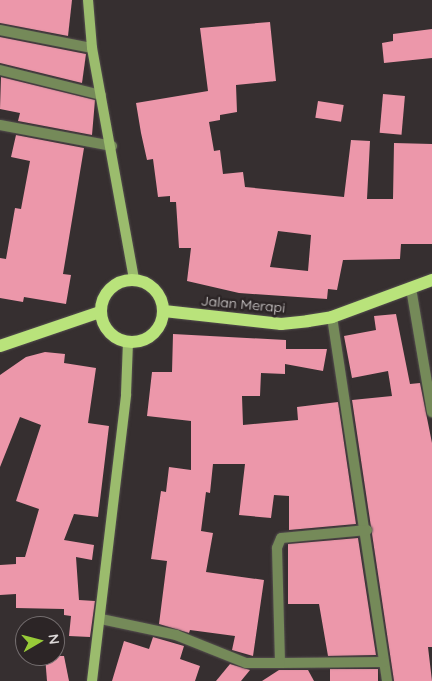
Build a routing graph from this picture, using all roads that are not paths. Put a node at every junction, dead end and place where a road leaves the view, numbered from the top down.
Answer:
1 (88, 0) edge
2 (0, 30) edge
3 (92, 48) junction
4 (0, 70) edge
5 (101, 95) junction
6 (0, 125) edge
7 (112, 146) junction
8 (134, 279) junction
9 (432, 280) edge
10 (411, 288) junction
11 (164, 311) junction
12 (100, 312) junction
13 (332, 317) junction
14 (128, 342) junction
15 (0, 346) edge
16 (432, 412) edge
17 (367, 530) junction
18 (101, 619) junction
19 (384, 662) junction
20 (280, 663) junction
21 (92, 681) edge
22 (388, 681) edge

1 - 3 street
2 - 3 street
3 - 5 street
4 - 5 street
5 - 7 street
6 - 7 street
7 - 8 street
8 - 11 main road
8 - 12 main road
9 - 10 main road, Jalan Merapi
10 - 13 main road, Jalan Merapi
10 - 16 street
11 - 13 main road, Jalan Merapi
11 - 14 main road
12 - 14 main road
12 - 15 main road
13 - 17 street
14 - 18 street
17 - 19 street
17 - 20 street
18 - 20 street
18 - 21 street
19 - 20 street
19 - 22 street

